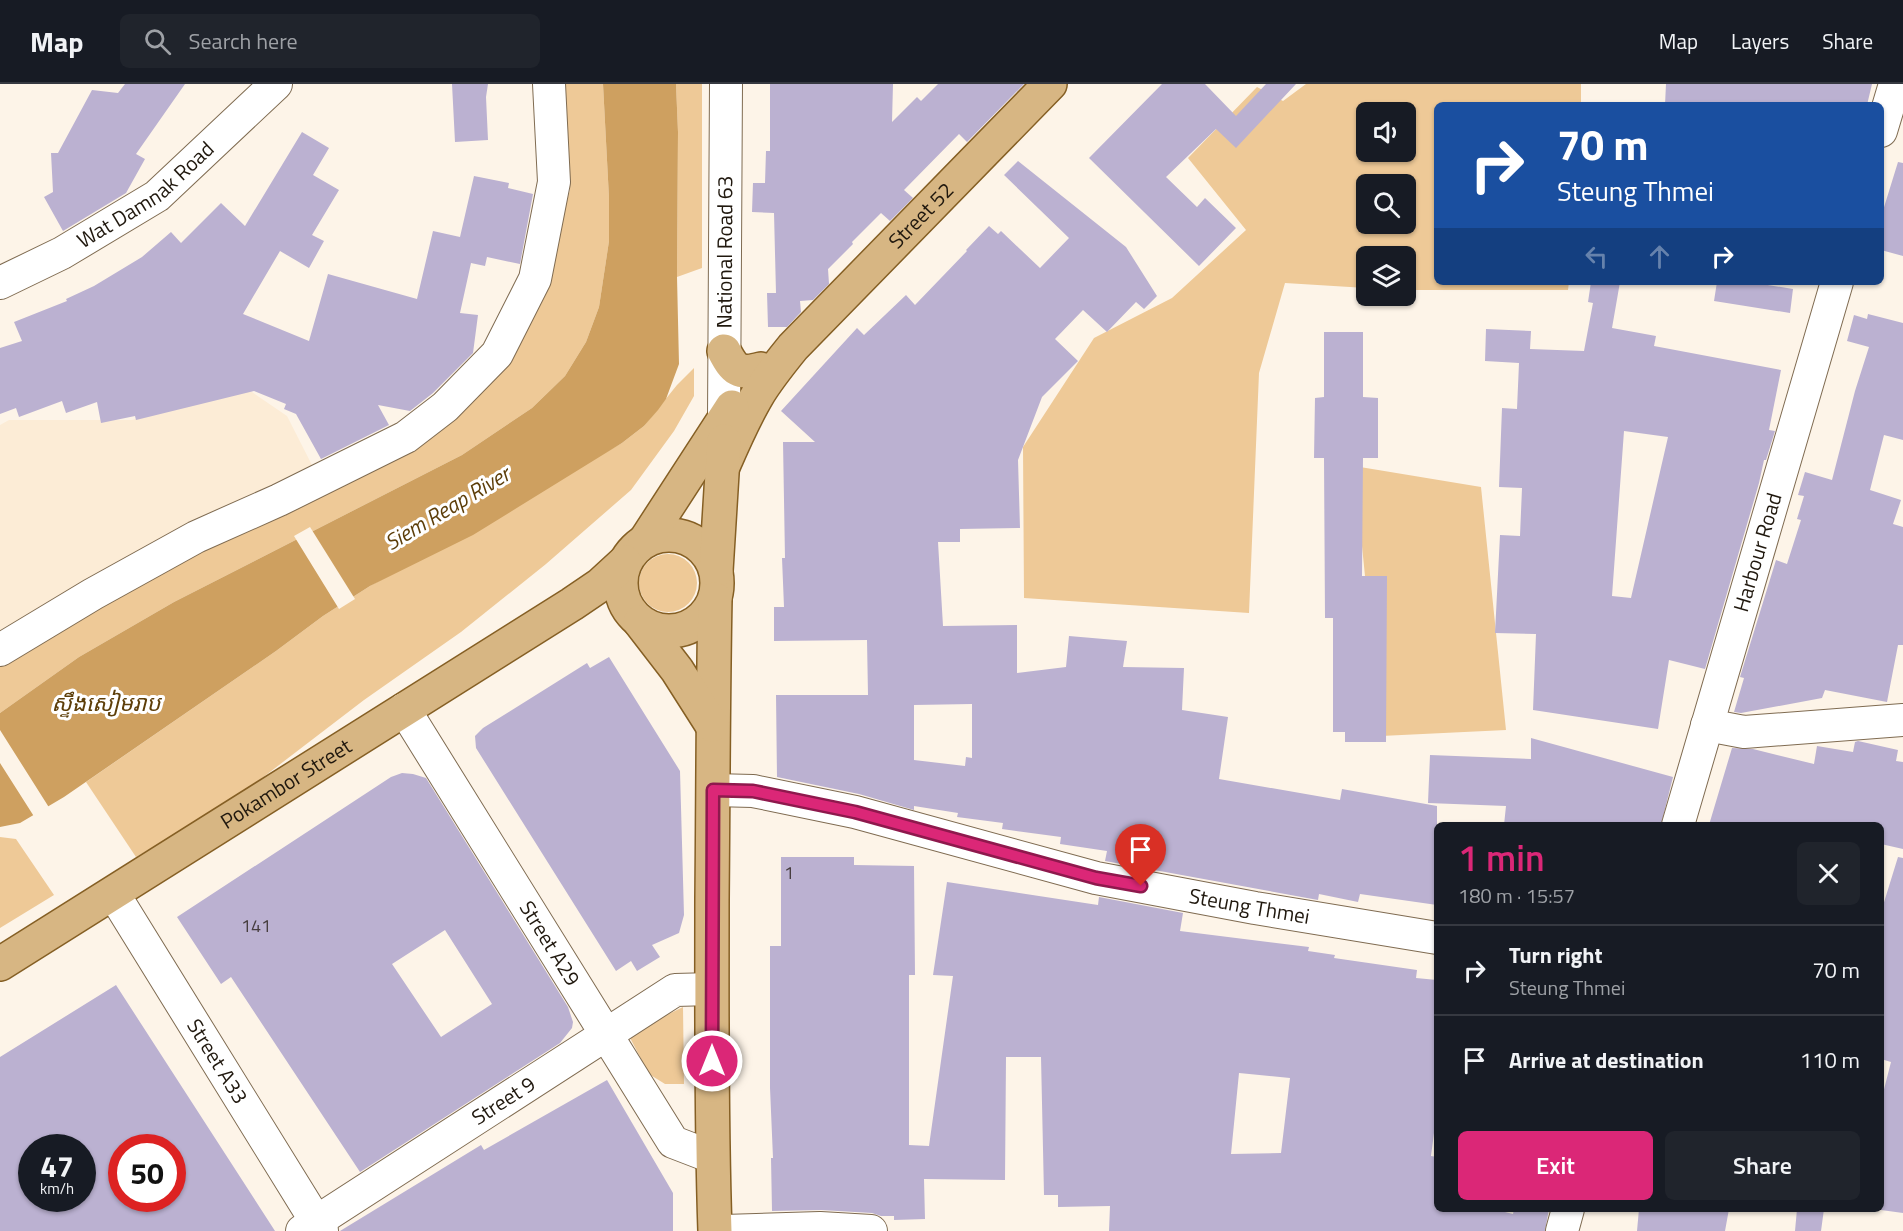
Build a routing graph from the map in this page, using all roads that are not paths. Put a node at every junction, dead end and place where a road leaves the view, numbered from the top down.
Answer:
1 (276, 84) edge
2 (549, 84) edge
3 (726, 84) edge
4 (1050, 84) edge
5 (1896, 95) edge
6 (1884, 124) edge
7 (0, 284) edge
8 (1836, 285) edge
9 (793, 347) junction
10 (724, 351) junction
11 (761, 369) junction
12 (724, 418) junction
13 (724, 464) junction
14 (635, 552) junction
15 (715, 585) junction
16 (572, 604) junction
17 (637, 619) junction
18 (0, 650) edge
19 (404, 709) junction
20 (1903, 720) edge
21 (712, 725) junction
22 (1707, 725) junction
23 (713, 790) junction
24 (1679, 822) edge
25 (113, 892) junction
26 (1434, 938) edge
27 (0, 964) edge
28 (712, 989) junction
29 (606, 1035) junction
30 (712, 1156) junction
31 (1567, 1212) edge
32 (313, 1228) edge
33 (715, 1231) edge
34 (724, 1231) edge
35 (872, 1231) edge
36 (1562, 1231) edge

1 - 7 street, Wat Damnak Road
2 - 18 street
3 - 10 street, National Road 63
4 - 9 main road, Street 52
5 - 6 street
8 - 22 street, Harbour Road
9 - 11 main road, Street 52
9 - 13 main road, Street 52
10 - 11 main road
10 - 12 street, National Road 63
11 - 12 main road, Street 52
12 - 13 main road, National Road 63
12 - 14 main road
13 - 15 main road, National Road 63
14 - 15 main road
14 - 16 main road, Pokambor Street
14 - 17 main road
15 - 17 main road
15 - 21 main road, National Road 63
16 - 17 main road
16 - 19 main road, Pokambor Street
17 - 21 main road
19 - 25 main road, Pokambor Street
19 - 29 street, Street A29
20 - 22 street
21 - 23 main road, National Road 63
22 - 24 street, Harbour Road
23 - 26 street, Steung Thmei
23 - 28 main road, National Road 63
25 - 27 main road, Pokambor Street
25 - 32 street, Street A33
28 - 29 street, Street 9
28 - 30 main road, National Road 63
29 - 30 street, Street A29
29 - 32 street, Street 9
30 - 33 main road, National Road 63
31 - 36 street
34 - 35 street

